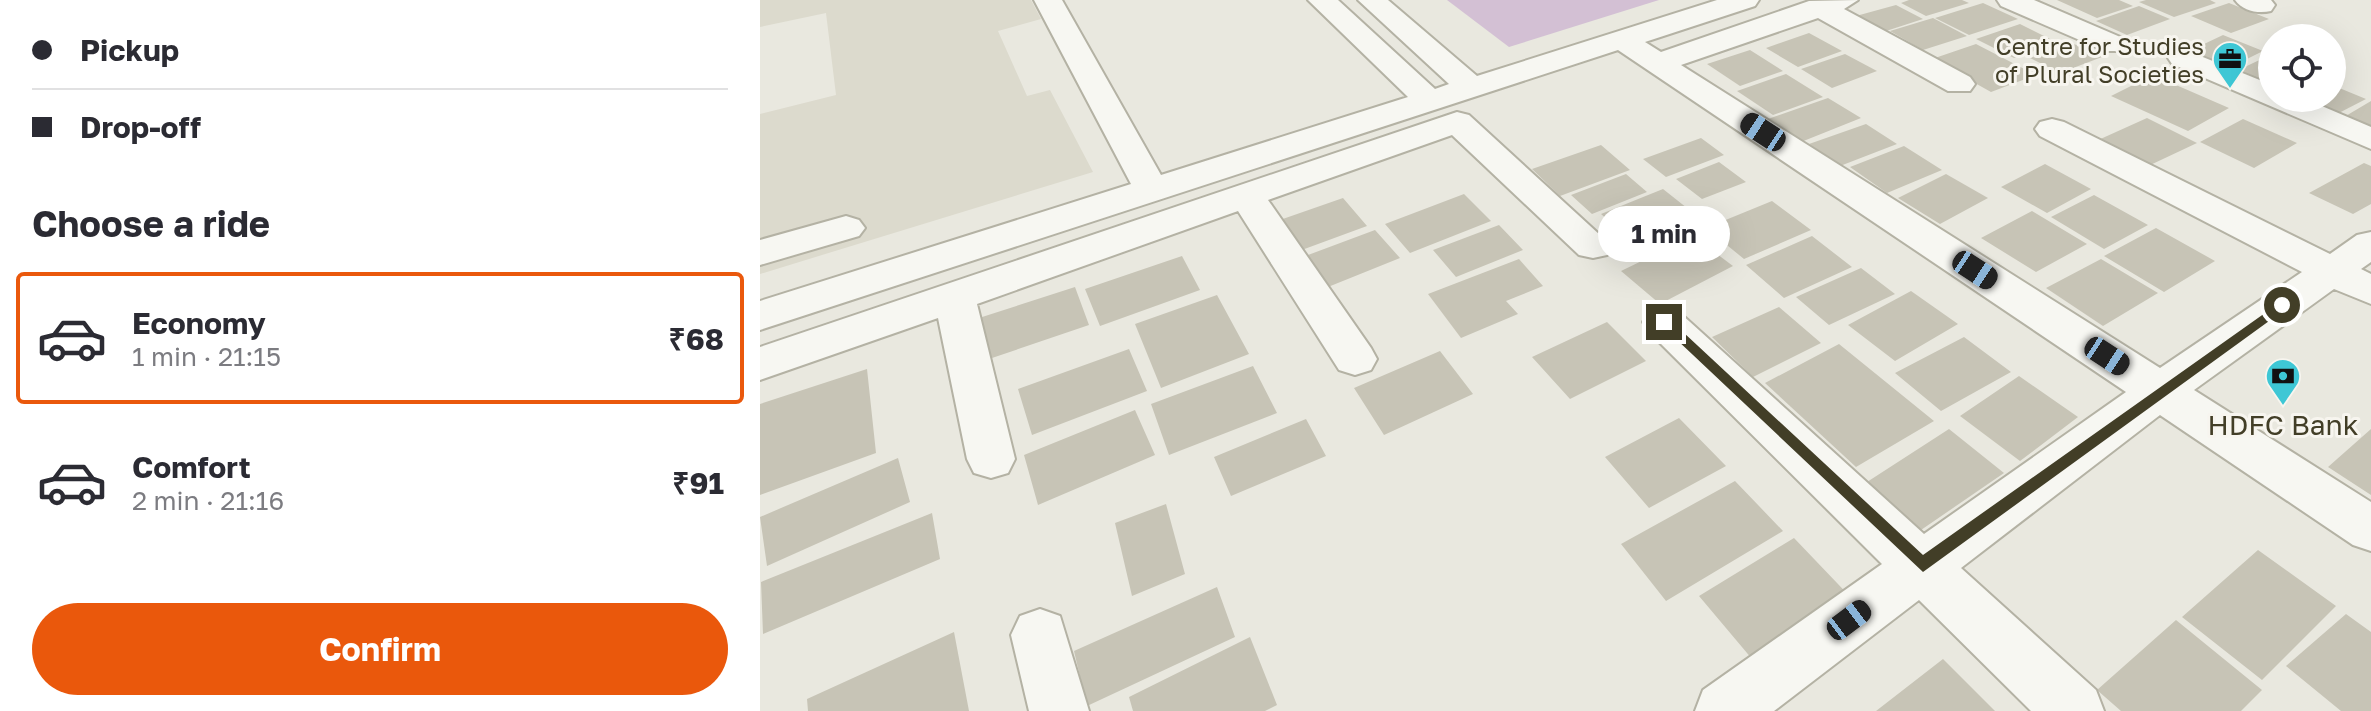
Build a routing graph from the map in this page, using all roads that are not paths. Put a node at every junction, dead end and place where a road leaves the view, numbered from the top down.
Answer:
1 (1048, 0) edge
2 (1322, 0) edge
3 (1372, 0) edge
4 (1745, 0) edge
5 (2011, 0) edge
6 (1832, 4) edge
7 (1622, 40) junction
8 (2115, 45) dead end
9 (2183, 58) dead end
10 (1658, 63) junction
11 (1959, 84) dead end
12 (1472, 88) junction
13 (2258, 90) edge
14 (1430, 101) junction
15 (2309, 112) edge
16 (2052, 129) dead end
17 (2371, 139) edge
18 (1152, 190) junction
19 (1246, 195) junction
20 (2371, 244) edge
21 (1593, 246) dead end
22 (760, 253) edge
23 (2332, 270) junction
24 (856, 285) junction
25 (2371, 291) edge
26 (955, 299) junction
27 (760, 316) edge
28 (1664, 322) dead end
29 (1355, 359) dead end
30 (760, 364) edge
31 (2160, 391) junction
32 (991, 459) dead end
33 (2371, 529) edge
34 (1923, 565) junction
35 (1040, 635) dead end
36 (1059, 711) edge
37 (1725, 711) edge
38 (2074, 711) edge

1 - 18 street
2 - 14 street
3 - 12 street
4 - 7 street
5 - 8 street
6 - 10 street
6 - 11 street
7 - 10 street
7 - 12 street
9 - 13 street
10 - 31 street
12 - 14 street
14 - 18 street
15 - 17 street
16 - 23 street
18 - 24 street
19 - 21 street
19 - 26 street
19 - 29 street
20 - 23 street
22 - 24 street
23 - 25 street
23 - 31 street
24 - 27 street
26 - 30 street
26 - 32 street
28 - 34 street
31 - 33 street
31 - 34 street
34 - 37 street
34 - 38 street
35 - 36 street

